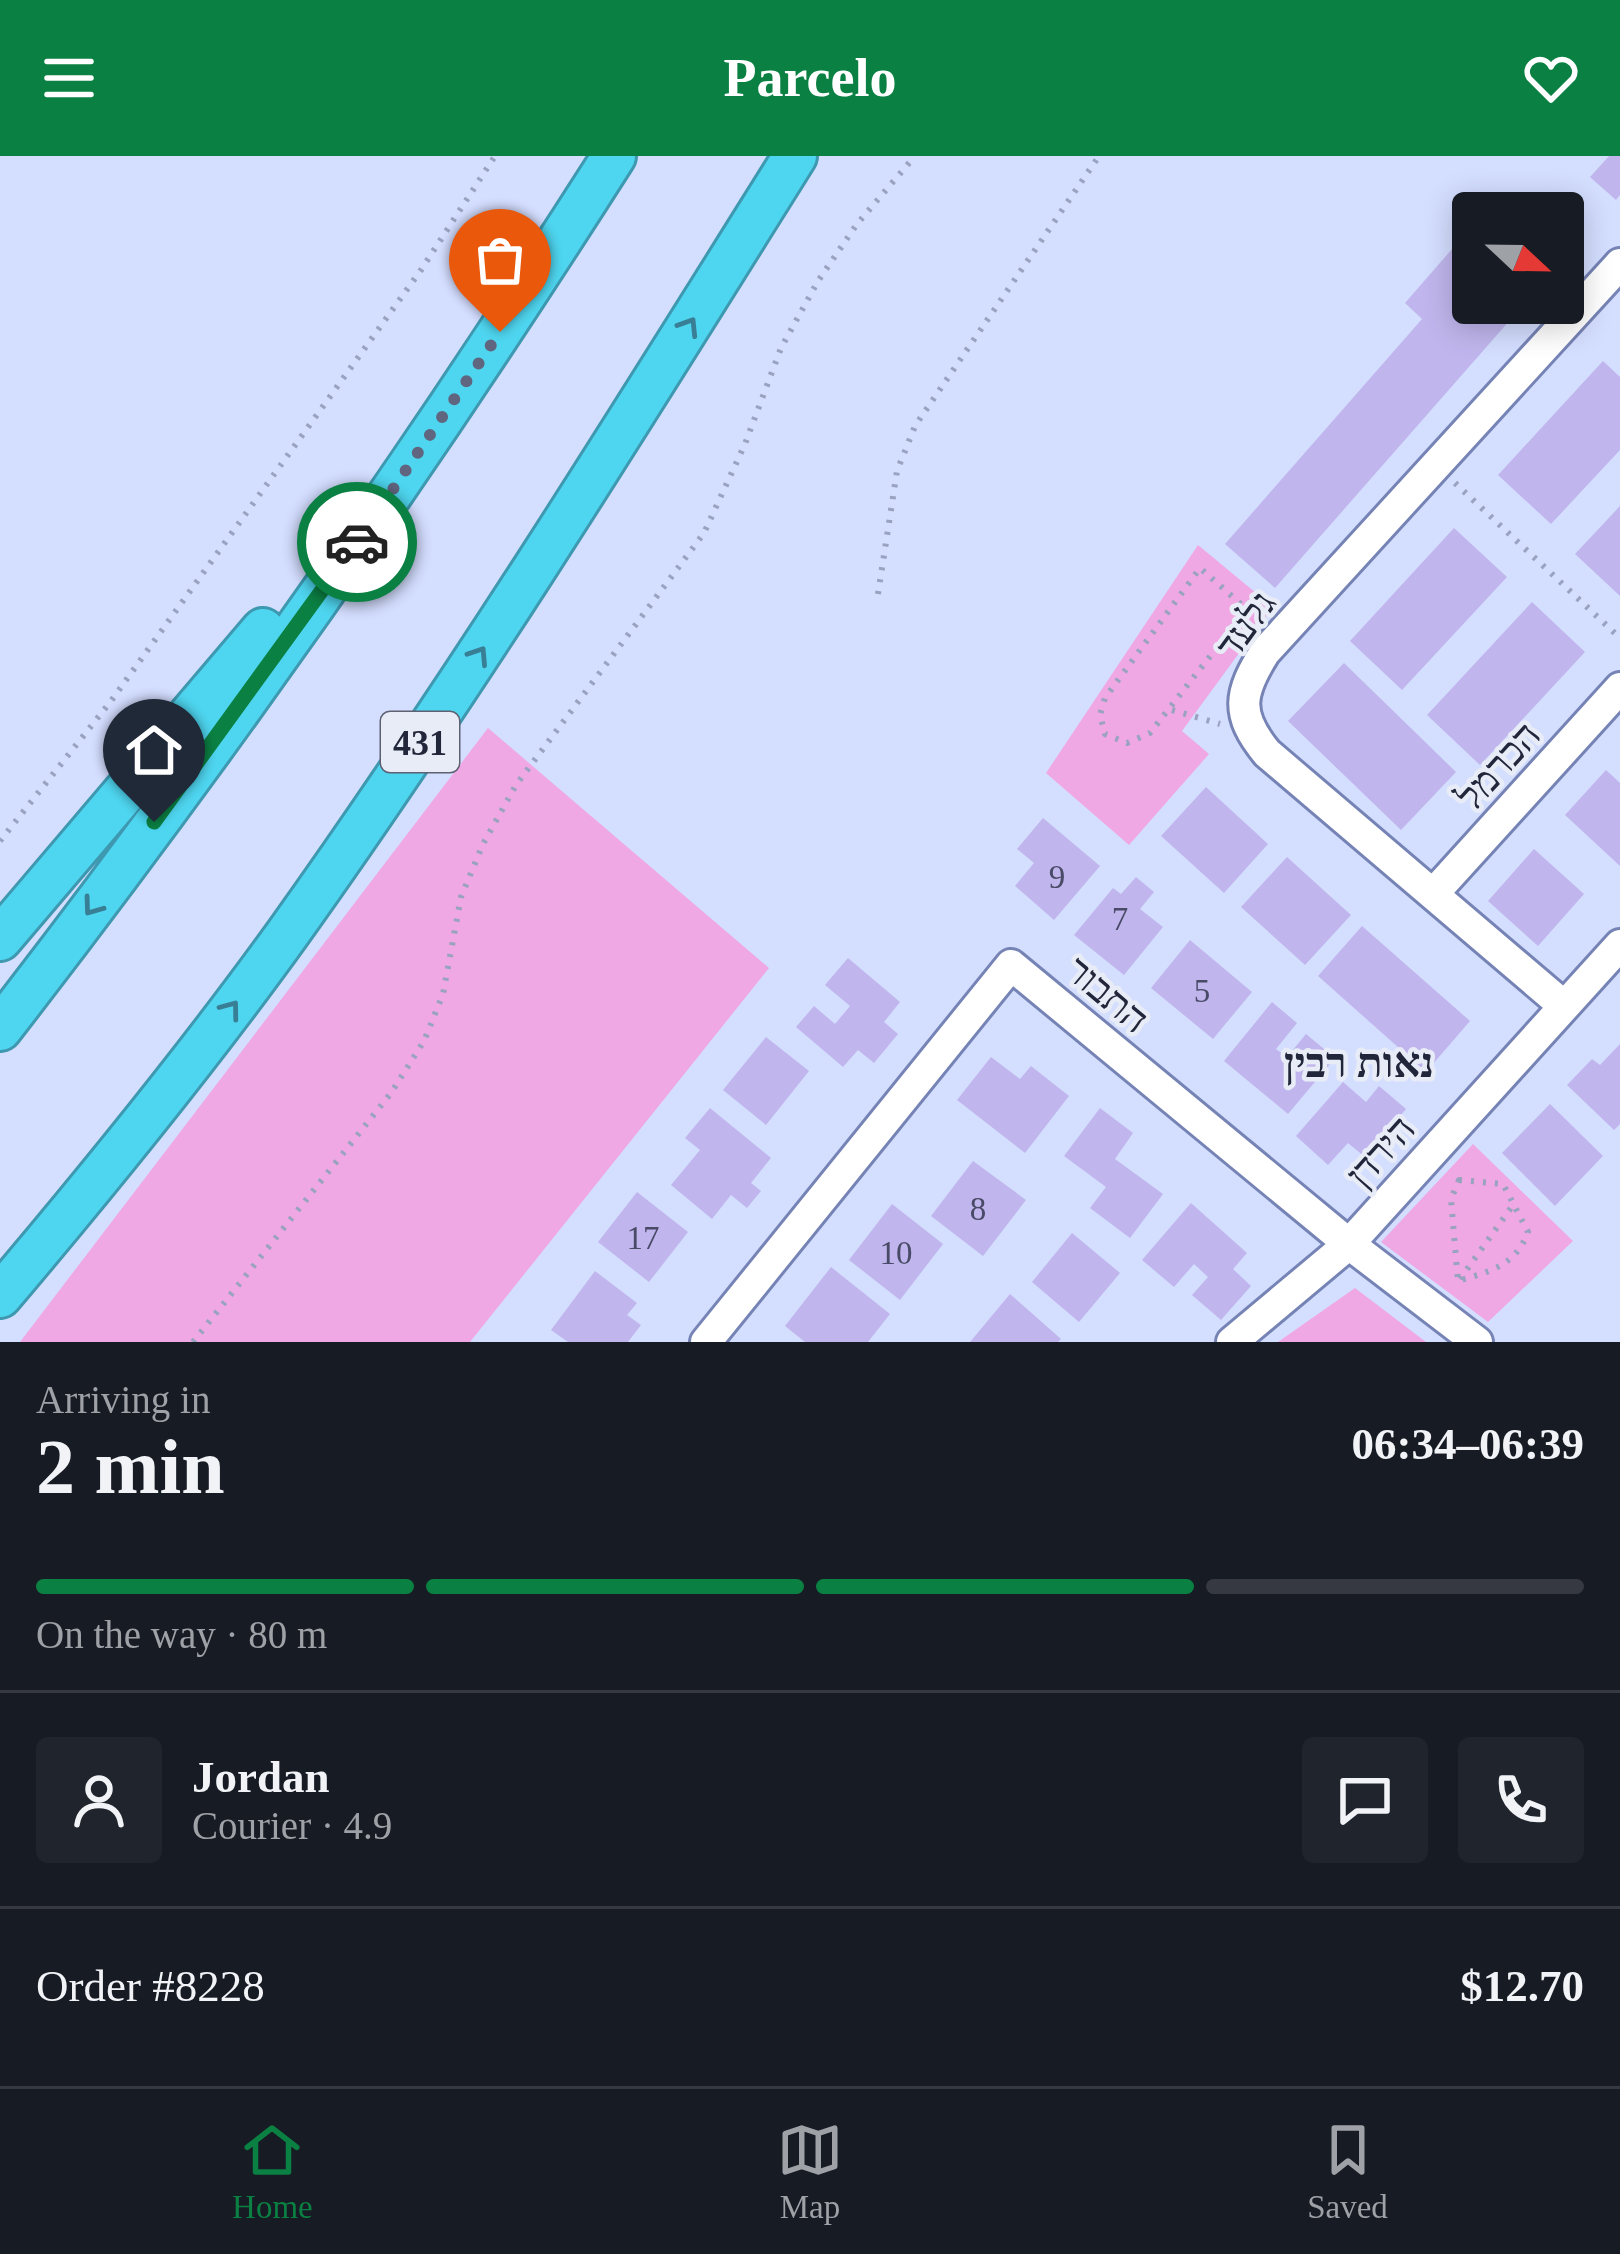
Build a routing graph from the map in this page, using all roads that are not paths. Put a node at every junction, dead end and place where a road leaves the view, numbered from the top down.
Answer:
1 (614, 156) edge
2 (794, 156) edge
3 (1620, 264) edge
4 (458, 392) junction
5 (1620, 688) edge
6 (1433, 895) junction
7 (0, 939) edge
8 (1620, 945) edge
9 (1564, 1006) junction
10 (0, 1029) edge
11 (199, 1052) junction
12 (1348, 1244) junction
13 (0, 1296) edge
14 (0, 1317) edge
15 (706, 1342) edge
16 (1232, 1342) edge
17 (1477, 1342) edge

1 - 4 highway
11 -> 2 highway, 431
3 - 6 street, גלעד
4 - 7 highway
4 -> 10 highway
5 - 6 street, הכרמל
6 - 9 street
8 - 9 street, הירדן
9 - 12 street, הירדן
11 - 13 highway, 431
11 - 14 highway
12 - 15 street, התבור
12 - 16 street, הירדן
12 - 17 street, התבור

